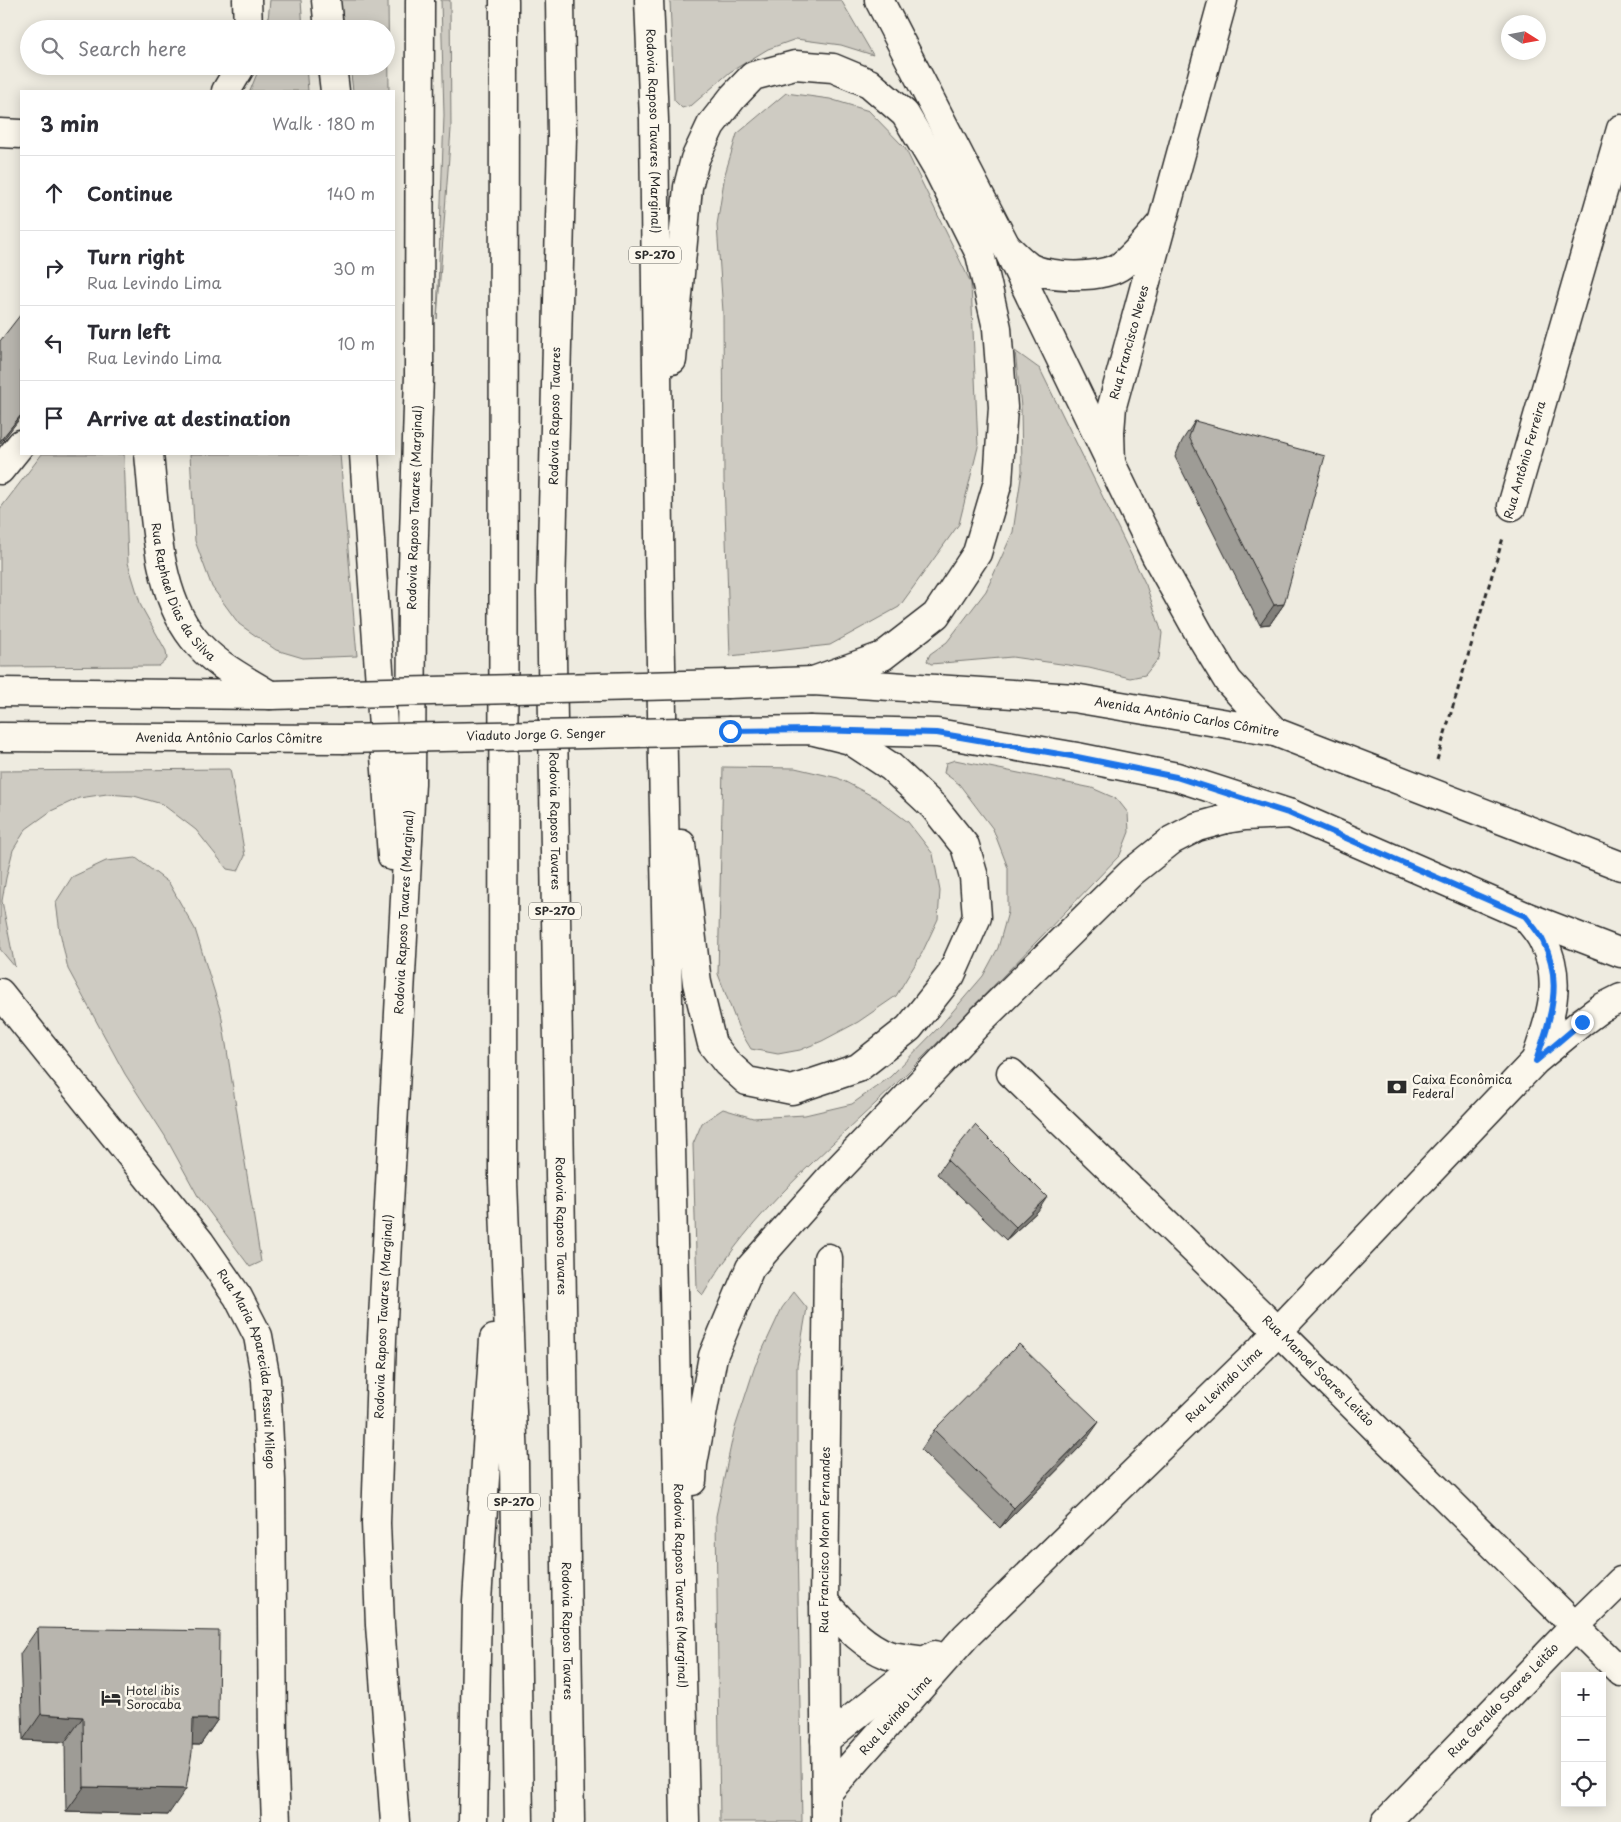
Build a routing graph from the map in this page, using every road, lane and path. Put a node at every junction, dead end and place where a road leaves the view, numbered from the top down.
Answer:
1 (247, 0) edge
2 (326, 0) edge
3 (420, 0) edge
4 (504, 0) edge
5 (560, 0) edge
6 (649, 0) edge
7 (879, 0) edge
8 (1223, 0) edge
9 (248, 20) edge
10 (328, 20) edge
11 (236, 75) edge
12 (333, 75) edge
13 (227, 90) edge
14 (335, 90) edge
15 (1621, 129) edge
16 (0, 134) edge
17 (20, 134) edge
18 (1162, 223) junction
19 (1006, 246) junction
20 (20, 445) edge
21 (150, 455) edge
22 (364, 455) edge
23 (1111, 465) junction
24 (0, 470) edge
25 (1512, 506) joint
26 (659, 511) junction
27 (660, 616) junction
28 (813, 682) junction
29 (0, 692) edge
30 (272, 695) junction
31 (810, 730) junction
32 (1275, 732) junction
33 (0, 737) edge
34 (342, 739) joint
35 (1428, 791) junction
36 (1291, 814) junction
37 (1621, 866) edge
38 (1525, 916) junction
39 (1621, 953) edge
40 (401, 976) junction
41 (0, 994) edge
42 (1621, 998) edge
43 (1536, 1061) junction
44 (1011, 1073) dead end
45 (503, 1182) junction
46 (828, 1258) dead end
47 (1278, 1331) junction
48 (1621, 1581) edge
49 (824, 1602) junction
50 (1575, 1626) junction
51 (966, 1636) junction
52 (924, 1662) junction
53 (1621, 1672) edge
54 (825, 1740) junction
55 (826, 1794) junction
56 (276, 1822) edge
57 (395, 1822) edge
58 (473, 1822) edge
59 (519, 1822) edge
60 (570, 1822) edge
61 (686, 1822) edge
62 (826, 1822) edge
63 (1386, 1822) edge

1 - 9 main road
2 - 10 main road
3 - 40 main road, Rodovia Raposo Tavares (Marginal)
4 - 45 main road, SP-270
5 - 60 main road, Rodovia Raposo Tavares / SP-270
6 - 26 main road, Rodovia Raposo Tavares (Marginal) / SP-270
7 - 19 main road
8 - 18 main road, Rua Francisco Neves
11 - 13 main road
12 - 14 main road
15 - 25 main road, Rua Antônio Ferreira
16 - 17 main road
18 - 19 main road, Rua Francisco Neves
18 - 23 main road, Rua Francisco Neves
19 - 23 main road
20 - 24 main road
21 - 30 main road, Rua Raphael Dias da Silva
22 - 40 main road
23 - 32 main road
25 - 35 path, Rua Antônio Ferreira
26 - 27 main road, Rodovia Raposo Tavares (Marginal) / SP-270
26 - 28 main road
27 - 31 main road
27 - 61 main road, Rodovia Raposo Tavares (Marginal) / SP-270
28 - 30 main road, Avenida Antônio Carlos Cômitre, bridge
28 - 32 main road, Avenida Antônio Carlos Cômitre
29 - 30 main road
31 - 34 main road, Viaduto Jorge G. Senger, bridge
31 - 36 main road
32 - 35 main road, Avenida Antônio Carlos Cômitre
33 - 34 main road, Avenida Antônio Carlos Cômitre
35 - 37 main road, Avenida Antônio Carlos Cômitre
36 - 38 main road
36 - 61 main road
38 - 39 main road
38 - 43 main road, Rua Levindo Lima
40 - 57 main road, Rodovia Raposo Tavares (Marginal)
41 - 56 main road, Rua Maria Aparecida Pessuti Milego
42 - 43 main road, Rua Levindo Lima
43 - 47 main road, Rua Levindo Lima
44 - 47 main road, Rua Manoel Soares Leitão
45 - 58 main road
45 - 59 main road, SP-270
46 - 49 main road, Rua Francisco Moron Fernandes
47 - 50 main road, Rua Manoel Soares Leitão
47 - 51 main road, Rua Levindo Lima
48 - 50 main road, Rua Geraldo Soares Leitão
49 - 52 main road, Rua Levindo Lima
49 - 54 main road, Rua Francisco Moron Fernandes
50 - 53 main road, Rua Manoel Soares Leitão
50 - 63 main road, Rua Geraldo Soares Leitão
51 - 52 main road, Rua Levindo Lima
51 - 55 main road, Rua Levindo Lima
52 - 54 main road, Rua Levindo Lima
54 - 55 main road, Rua Francisco Moron Fernandes
55 - 62 main road, Rua Francisco Moron Fernandes

